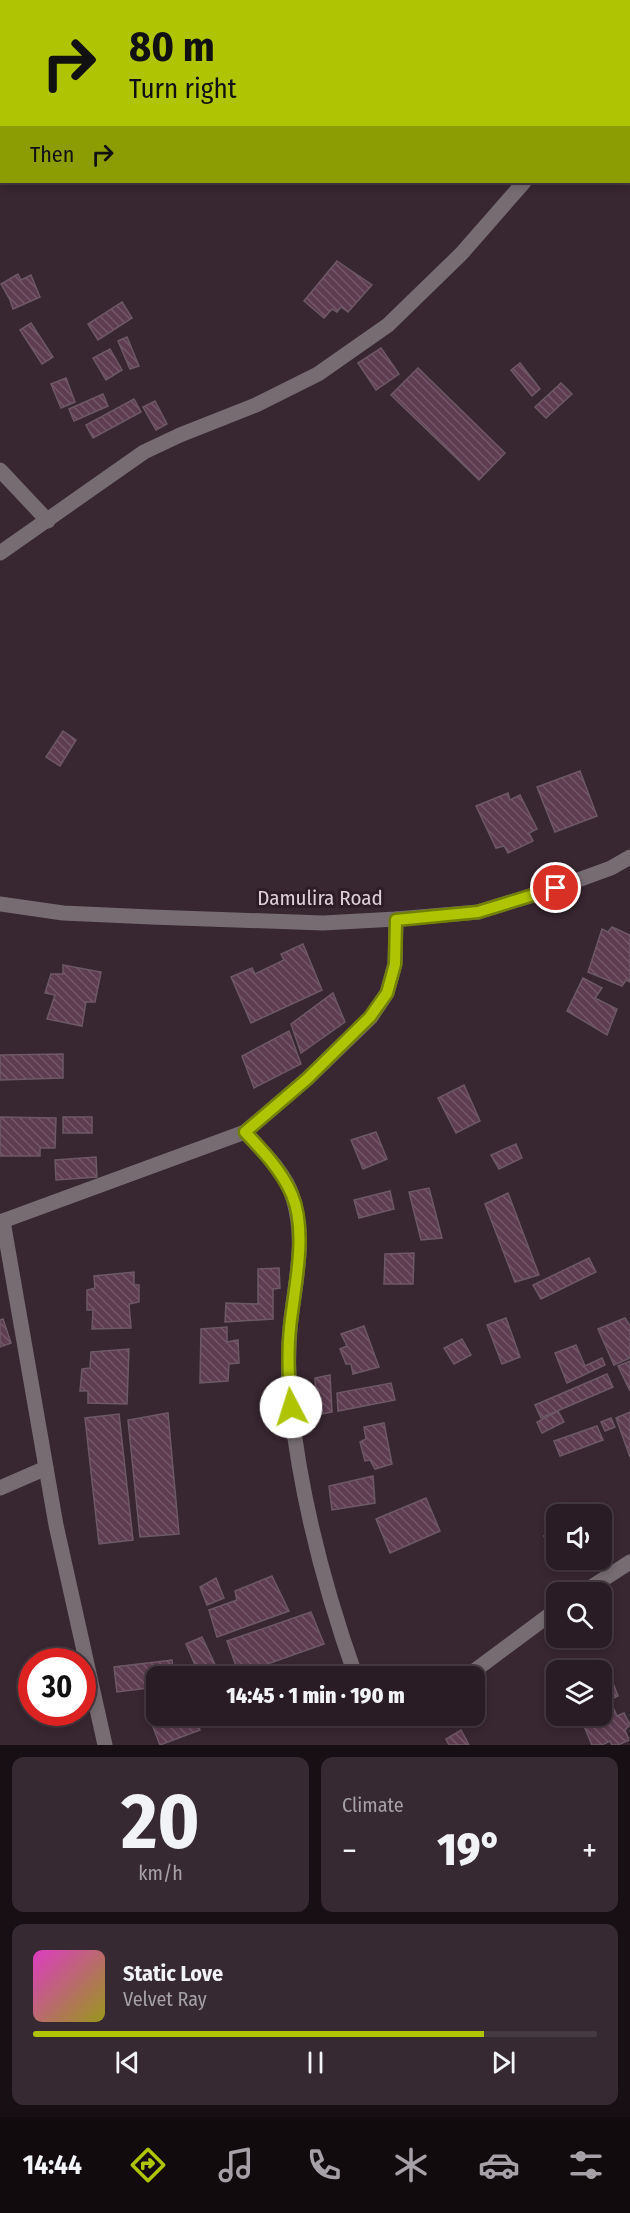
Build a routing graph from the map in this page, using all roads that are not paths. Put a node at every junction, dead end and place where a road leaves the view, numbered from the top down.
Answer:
1 (523, 183) edge
2 (0, 470) edge
3 (48, 521) junction
4 (0, 553) edge
5 (630, 857) edge
6 (0, 904) edge
7 (396, 920) junction
8 (245, 1132) junction
9 (1, 1222) edge
10 (45, 1468) junction
11 (0, 1488) edge
12 (630, 1562) edge
13 (599, 1582) edge
14 (546, 1617) edge
15 (352, 1666) edge
16 (481, 1666) edge
17 (105, 1745) edge

1 - 3 street
2 - 3 street
3 - 4 street
5 - 7 street, Damulira Road
6 - 7 street, Damulira Road
7 - 8 street
8 - 9 street
8 - 15 street
9 - 10 street
10 - 11 street
10 - 17 street
12 - 13 street
14 - 16 street

